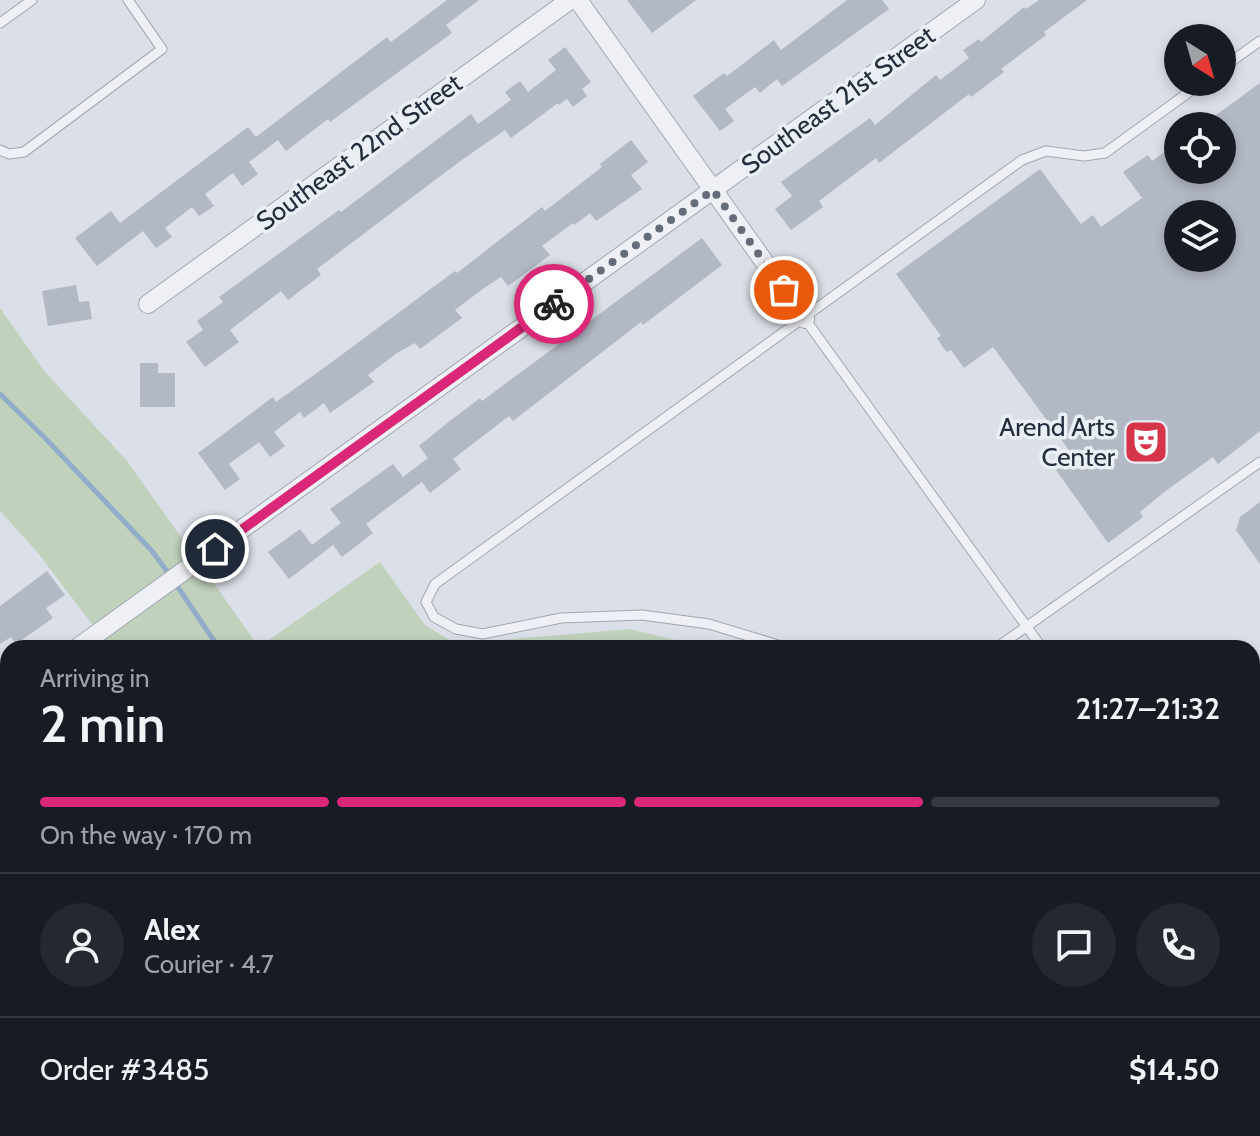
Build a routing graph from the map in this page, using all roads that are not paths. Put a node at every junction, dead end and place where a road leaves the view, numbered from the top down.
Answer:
1 (32, 0) edge
2 (128, 0) edge
3 (570, 0) edge
4 (578, 0) edge
5 (976, 0) edge
6 (0, 23) edge
7 (1260, 41) edge
8 (1236, 58) edge
9 (1184, 96) edge
10 (0, 150) edge
11 (713, 190) junction
12 (148, 304) dead end
13 (805, 319) junction
14 (1260, 462) edge
15 (1025, 627) junction
16 (88, 640) edge
17 (762, 640) edge
18 (1007, 640) edge
19 (1036, 640) edge

1 - 6 lane
2 - 10 lane
3 - 12 street, Southeast 22nd Street
4 - 11 street
5 - 11 street, Southeast 21st Street
7 - 8 lane
9 - 13 lane
11 - 13 street
11 - 16 street, Southeast 21st Street
13 - 15 lane
13 - 17 lane
14 - 15 lane
15 - 18 lane
15 - 19 lane

